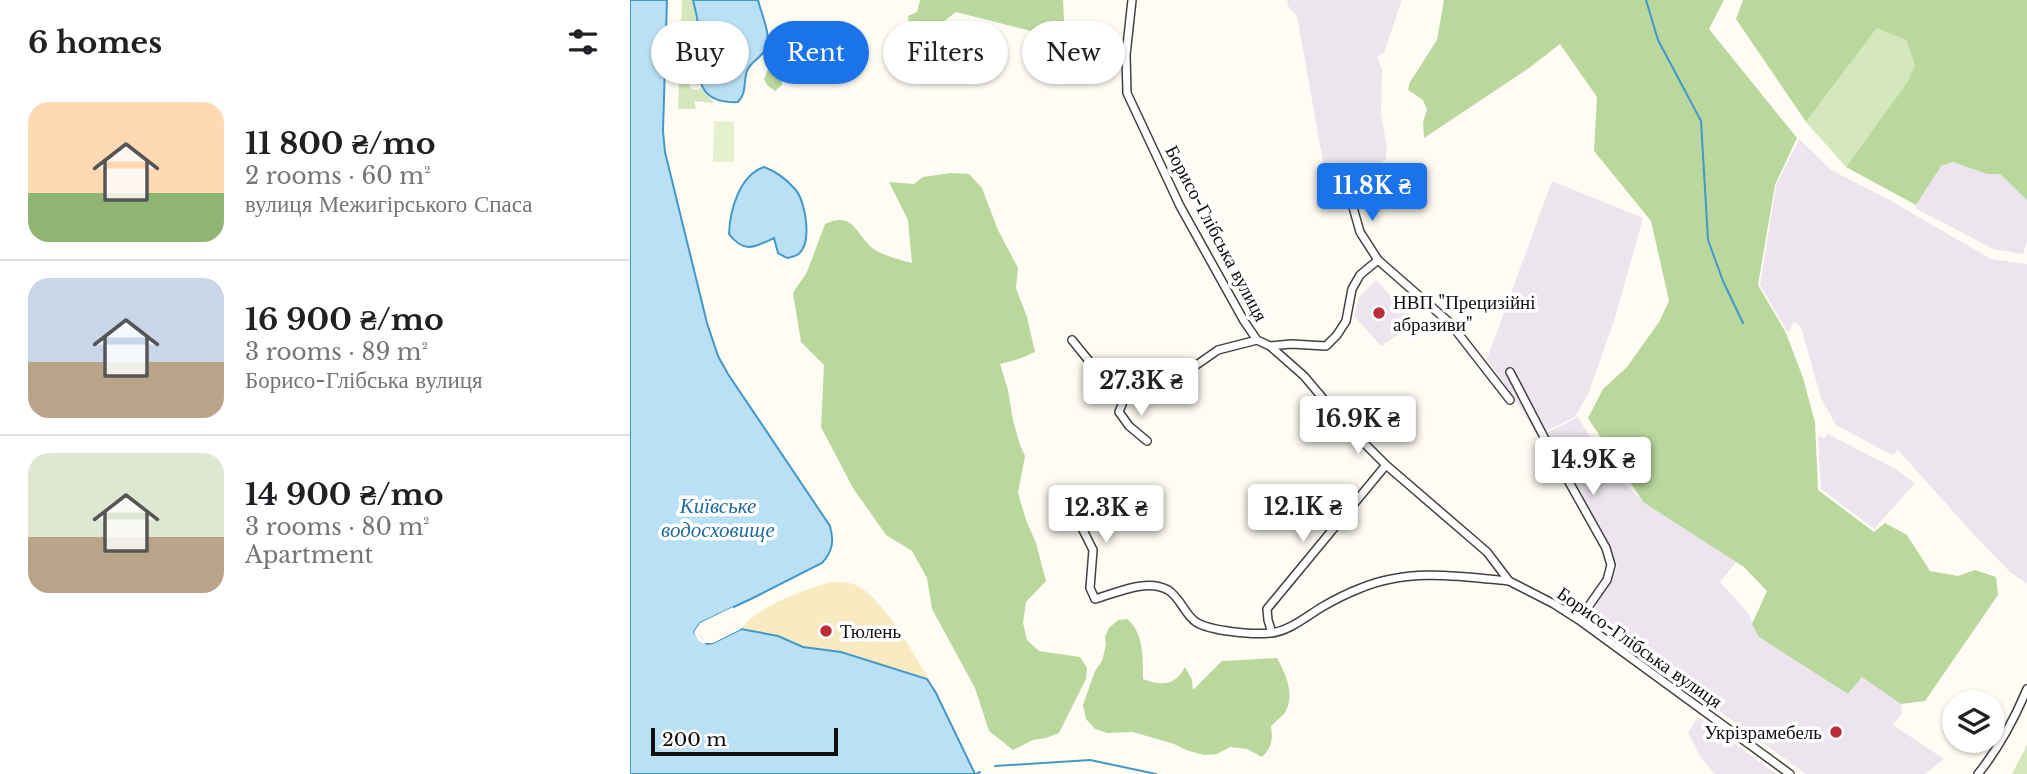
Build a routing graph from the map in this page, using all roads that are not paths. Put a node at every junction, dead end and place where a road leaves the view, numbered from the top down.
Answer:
1 (1132, 0) edge
2 (1349, 193) dead end
3 (1378, 260) junction
4 (1072, 340) dead end
5 (1257, 340) junction
6 (1270, 346) junction
7 (1510, 372) dead end
8 (1125, 397) junction
9 (1510, 400) dead end
10 (1147, 442) dead end
11 (1386, 466) junction
12 (1074, 512) dead end
13 (1509, 581) junction
14 (1579, 620) junction
15 (1272, 633) junction
16 (2027, 689) edge
17 (1790, 774) edge
18 (1979, 774) edge

1 - 5 street, Борисо-Глібська вулиця
2 - 3 street
3 - 6 street
3 - 9 street
4 - 8 street
5 - 6 street, Борисо-Глібська вулиця
5 - 8 street
6 - 11 street, Борисо-Глібська вулиця
7 - 14 street
8 - 10 street
11 - 13 street, Борисо-Глібська вулиця
11 - 15 street
12 - 15 street
13 - 14 street, Борисо-Глібська вулиця
13 - 15 street
14 - 17 street, Борисо-Глібська вулиця
16 - 18 street

